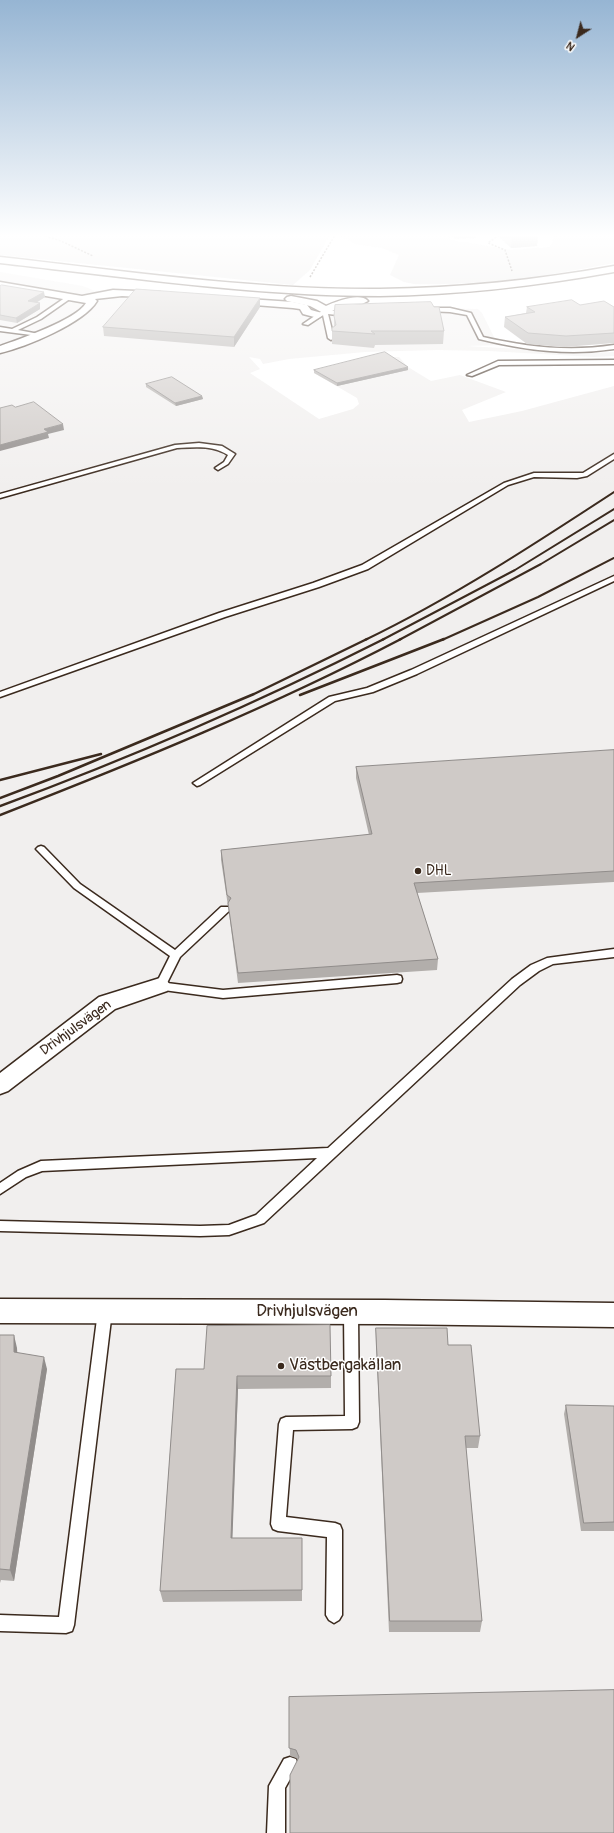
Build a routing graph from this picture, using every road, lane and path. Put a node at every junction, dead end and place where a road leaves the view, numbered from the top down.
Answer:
1 (34, 321) edge
2 (66, 321) edge
3 (311, 321) edge
4 (325, 321) edge
5 (473, 321) edge
6 (306, 324) dead end
7 (0, 329) edge
8 (13, 331) junction
9 (37, 335) junction
10 (331, 338) edge
11 (614, 347) edge
12 (0, 350) edge
13 (614, 362) edge
14 (470, 375) dead end
15 (614, 456) edge
16 (218, 468) dead end
17 (0, 496) edge
18 (614, 578) edge
19 (0, 695) edge
20 (197, 784) dead end
21 (41, 849) dead end
22 (225, 909) edge
23 (614, 953) edge
24 (176, 955) junction
25 (397, 978) dead end
26 (160, 986) junction
27 (0, 1085) edge
28 (331, 1153) junction
29 (0, 1189) edge
30 (0, 1226) edge
31 (0, 1311) edge
32 (105, 1311) junction
33 (351, 1312) junction
34 (614, 1315) edge
35 (334, 1615) dead end
36 (0, 1624) edge
37 (290, 1765) dead end
38 (276, 1833) edge

1 - 8 lane
2 - 9 street
3 - 6 lane
4 - 10 lane
5 - 11 lane
7 - 8 lane
8 - 9 lane
9 - 12 street
13 - 14 lane
15 - 19 lane
16 - 17 lane
18 - 20 lane
21 - 24 lane
22 - 24 lane
23 - 28 lane
24 - 26 lane
25 - 26 lane
26 - 27 street, Drivhjulsvägen
28 - 29 lane
28 - 30 lane
31 - 32 street, Drivhjulsvägen
32 - 33 street, Drivhjulsvägen
32 - 36 lane
33 - 34 street, Drivhjulsvägen
33 - 35 lane
37 - 38 lane

